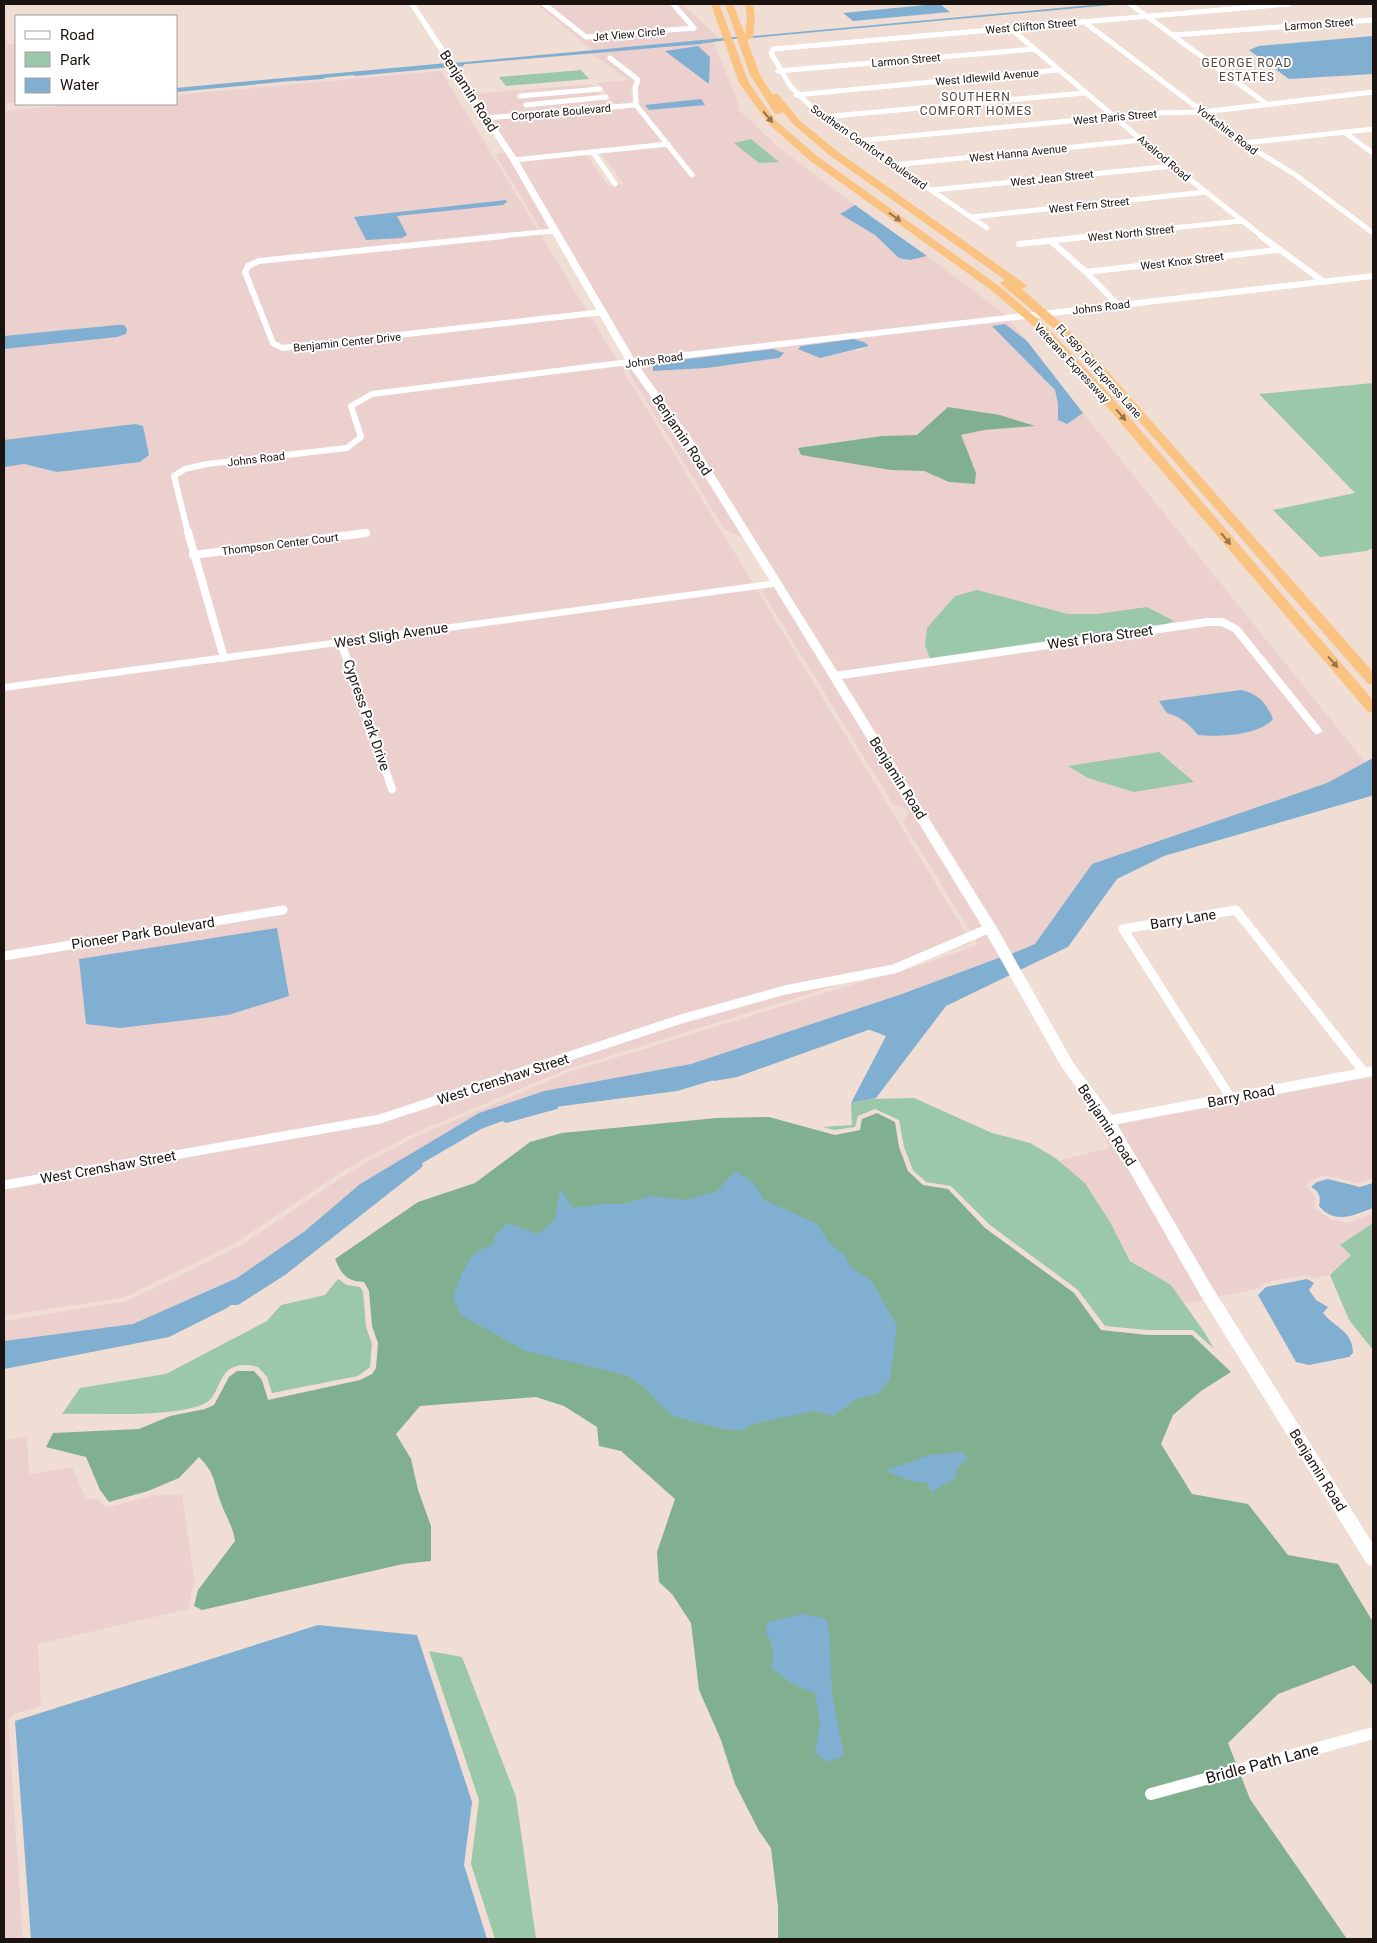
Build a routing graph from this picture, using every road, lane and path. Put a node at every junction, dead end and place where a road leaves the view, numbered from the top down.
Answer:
1 (412, 4) edge
2 (544, 4) edge
3 (673, 4) edge
4 (704, 4) edge
5 (715, 4) edge
6 (728, 4) edge
7 (736, 4) edge
8 (749, 4) edge
9 (1130, 4) edge
10 (1289, 4) edge
11 (1269, 5) edge
12 (1148, 16) junction
13 (1373, 20) edge
14 (1083, 22) junction
15 (1010, 28) junction
16 (725, 34) junction
17 (1174, 35) junction
18 (747, 36) junction
19 (773, 49) joint
20 (1035, 49) junction
21 (610, 58) dead end
22 (1058, 70) junction
23 (778, 71) junction
24 (596, 84) dead end
25 (600, 89) junction
26 (1373, 92) edge
27 (1084, 93) junction
28 (796, 94) junction
29 (520, 96) dead end
30 (606, 97) junction
31 (526, 104) dead end
32 (636, 105) junction
33 (1268, 105) junction
34 (613, 107) junction
35 (1203, 112) junction
36 (1115, 116) junction
37 (822, 117) junction
38 (486, 118) junction
39 (1373, 129) edge
40 (1344, 132) junction
41 (1143, 140) junction
42 (856, 141) junction
43 (1244, 143) junction
44 (668, 144) junction
45 (593, 152) junction
46 (1373, 153) edge
47 (514, 160) junction
48 (893, 165) junction
49 (1173, 166) junction
50 (692, 175) dead end
51 (615, 184) dead end
52 (932, 190) junction
53 (1206, 192) junction
54 (972, 217) junction
55 (1242, 221) junction
56 (988, 228) dead end
57 (554, 231) junction
58 (1373, 233) edge
59 (1051, 241) junction
60 (1019, 244) dead end
61 (1277, 250) junction
62 (1086, 272) junction
63 (1373, 276) edge
64 (1324, 282) junction
65 (1118, 305) junction
66 (603, 312) junction
67 (1063, 325) junction
68 (632, 363) junction
69 (366, 533) dead end
70 (193, 555) junction
71 (777, 583) junction
72 (342, 642) junction
73 (224, 658) junction
74 (1373, 665) edge
75 (835, 676) junction
76 (1373, 681) edge
77 (4, 688) edge
78 (1373, 708) edge
79 (1318, 730) dead end
80 (392, 789) dead end
81 (283, 910) dead end
82 (990, 928) junction
83 (4, 956) edge
84 (1369, 1072) edge
85 (1231, 1098) junction
86 (1108, 1121) junction
87 (4, 1185) edge
88 (1372, 1553) edge
89 (1373, 1734) edge
90 (1151, 1794) dead end

1 - 38 street, Benjamin Road
2 - 3 street, Jet View Circle
4 - 16 highway
5 - 16 highway, Veterans Expressway
6 - 18 highway, FL 589 Toll Express Lane
7 - 18 highway
8 - 18 highway
9 - 12 street
10 - 11 street, West Clifton Street
11 - 12 street, West Clifton Street
12 - 14 street, West Clifton Street
12 - 17 street
13 - 17 street, Larmon Street
14 - 15 street, West Clifton Street
14 - 35 street, Yorkshire Road
15 - 19 street, West Clifton Street
15 - 20 street, Axelrod Road
16 -> 78 highway, Veterans Expressway
17 - 33 street
18 - 67 highway, FL 589 Toll Express Lane
19 - 23 street, Southern Comfort Boulevard
20 - 22 street, Axelrod Road
20 - 23 street, Larmon Street
21 - 32 street
22 - 27 street, Axelrod Road
22 - 28 street, West Idlewild Avenue
23 - 28 street, Southern Comfort Boulevard
24 - 25 street
25 - 29 street
25 - 30 street
26 - 33 street, West Paris Street
27 - 36 street, Axelrod Road
27 - 37 street
28 - 37 street, Southern Comfort Boulevard
30 - 31 street
30 - 34 street
32 - 34 street, Corporate Boulevard
32 - 44 street
33 - 35 street, West Paris Street
34 - 38 street, Corporate Boulevard
35 - 36 street, West Paris Street
35 - 43 street, Yorkshire Road
36 - 41 street, Axelrod Road
36 - 42 street, West Paris Street
37 - 42 street, Southern Comfort Boulevard
38 - 47 street, Benjamin Road
39 - 40 street
40 - 43 street
40 - 46 street
41 - 48 street, West Hanna Avenue
41 - 49 street, Axelrod Road
42 - 48 street, Southern Comfort Boulevard
43 - 58 street, Yorkshire Road
44 - 45 street
44 - 50 street
45 - 47 street
45 - 51 street
47 - 57 street, Benjamin Road
48 - 52 street, Southern Comfort Boulevard
49 - 52 street, West Jean Street
49 - 53 street, Axelrod Road
52 - 54 street, Southern Comfort Boulevard
53 - 54 street, West Fern Street
53 - 55 street, Axelrod Road
54 - 56 street, Southern Comfort Boulevard
55 - 59 street, West North Street
55 - 61 street, Axelrod Road
57 - 66 street, Benjamin Road
57 - 66 street, Benjamin Center Drive
59 - 60 street, West North Street
59 - 62 street
61 - 62 street, West Knox Street
61 - 64 street, Axelrod Road
62 - 65 street
63 - 64 street, Johns Road
64 - 65 street, Johns Road
65 - 68 street, Johns Road
66 - 68 street, Benjamin Road
67 - 74 highway, Veterans Expressway
67 - 76 highway, FL 589 Toll Express Lane
68 - 70 street, Johns Road
68 - 71 street, Benjamin Road
69 - 70 street, Thompson Center Court
70 - 73 street, Johns Road
71 - 72 street, West Sligh Avenue
71 - 75 street, Benjamin Road
72 - 73 street, West Sligh Avenue
72 - 80 street, Cypress Park Drive
73 - 77 street, West Sligh Avenue
75 - 79 street, West Flora Street
75 - 82 street, Benjamin Road
81 - 83 street, Pioneer Park Boulevard
82 - 86 street, Benjamin Road
82 - 87 street, West Crenshaw Street
84 - 85 street, Barry Road
84 - 85 street, Barry Lane
85 - 86 street, Barry Road
86 - 88 street, Benjamin Road
89 - 90 street, Bridle Path Lane

